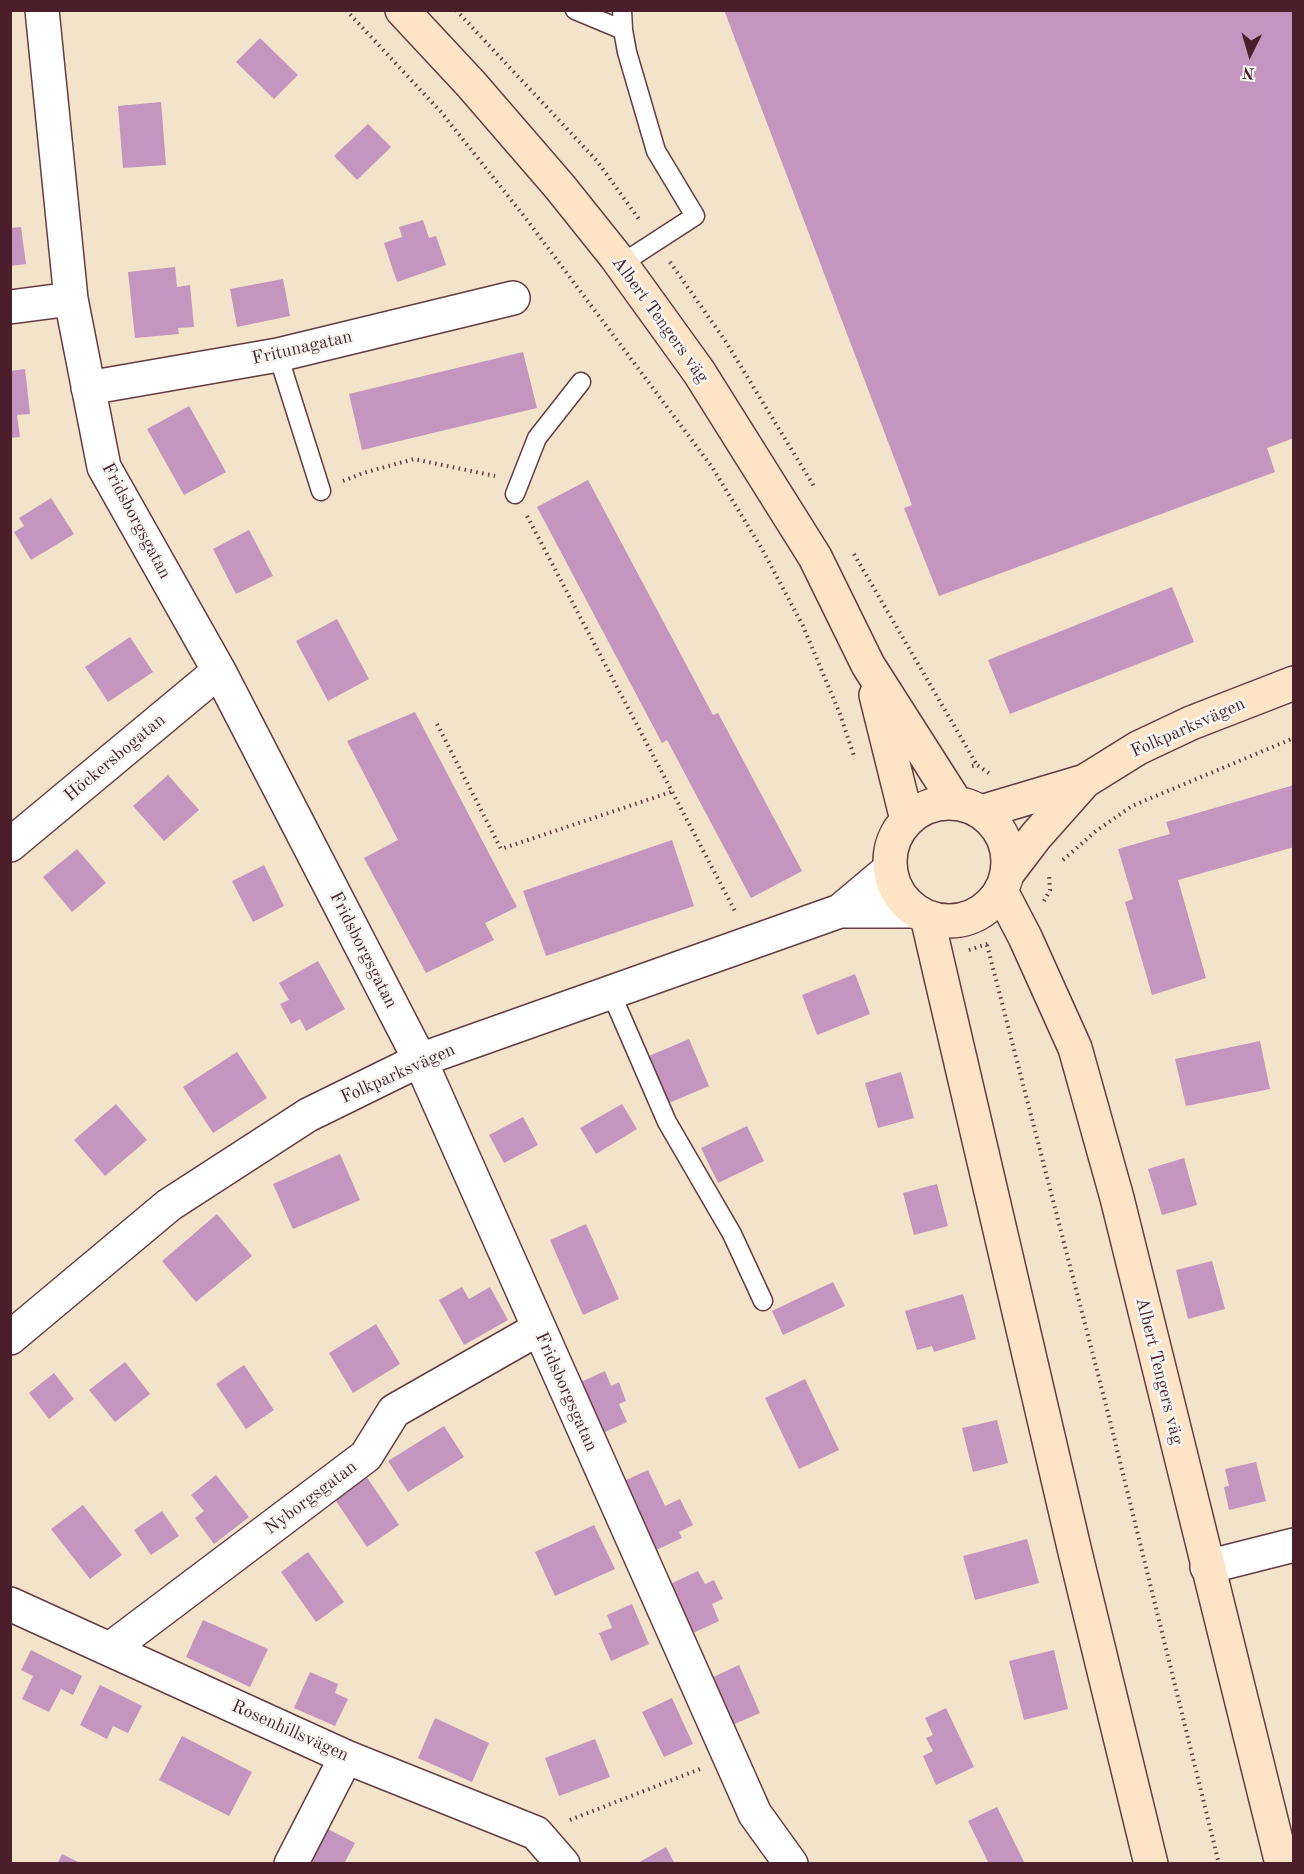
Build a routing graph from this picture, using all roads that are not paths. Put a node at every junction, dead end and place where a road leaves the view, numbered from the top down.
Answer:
1 (42, 10) edge
2 (402, 10) edge
3 (575, 10) edge
4 (622, 10) edge
5 (622, 30) junction
6 (621, 264) junction
7 (513, 298) dead end
8 (71, 299) junction
9 (10, 307) edge
10 (278, 355) junction
11 (581, 382) dead end
12 (88, 388) junction
13 (321, 491) road end
14 (515, 494) road end
15 (868, 665) junction
16 (219, 671) junction
17 (1293, 683) edge
18 (1085, 781) junction
19 (958, 797) junction
20 (907, 820) junction
21 (10, 845) edge
22 (890, 869) junction
23 (1004, 882) junction
24 (840, 911) junction
25 (921, 914) junction
26 (611, 993) junction
27 (420, 1060) junction
28 (763, 1301) dead end
29 (538, 1329) junction
30 (10, 1338) edge
31 (1293, 1545) edge
32 (1207, 1567) junction
33 (10, 1604) edge
34 (110, 1649) junction
35 (346, 1757) junction
36 (291, 1863) edge
37 (563, 1863) edge
38 (791, 1863) edge
39 (1151, 1863) edge
40 (1282, 1863) edge

1 - 8 street, Fridsborgsgatan
2 - 6 main road, Albert Tengers väg
3 - 5 lane
4 - 5 lane
5 - 6 lane
6 - 15 main road, Albert Tengers väg
7 - 10 street, Fritunagatan
8 - 9 street
8 - 12 street, Fridsborgsgatan
10 - 12 street, Fritunagatan
10 - 13 lane
11 - 14 lane
12 - 16 street, Fridsborgsgatan
15 - 19 main road, Albert Tengers väg
15 - 20 main road, Albert Tengers väg
16 - 21 street, Höckersbogatan
16 - 27 street, Fridsborgsgatan
17 - 18 main road, Folkparksvägen
18 - 19 main road, Folkparksvägen
18 - 23 main road, Folkparksvägen
19 - 20 main road
19 - 23 main road
20 - 22 main road
22 - 24 street, Folkparksvägen
22 - 25 main road
23 - 25 main road
23 - 32 main road, Albert Tengers väg
24 - 25 street, Folkparksvägen
24 - 26 street, Folkparksvägen
25 - 39 main road
26 - 27 street, Folkparksvägen
26 - 28 lane
27 - 29 street, Fridsborgsgatan
27 - 30 street, Folkparksvägen
29 - 34 street, Nyborgsgatan
29 - 38 street, Fridsborgsgatan
31 - 32 street
32 - 40 main road, Albert Tengers väg
33 - 34 street, Rosenhillsvägen
34 - 35 street, Rosenhillsvägen
35 - 36 street
35 - 37 street, Rosenhillsvägen

